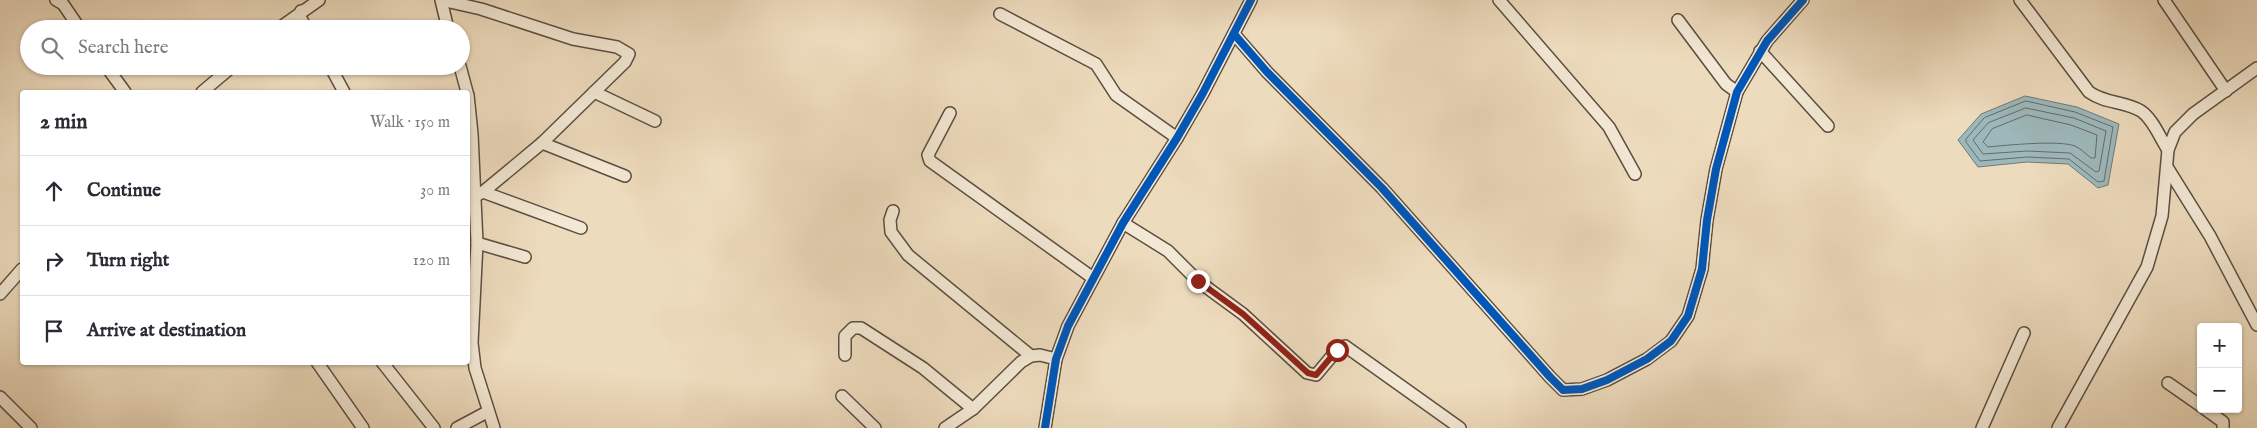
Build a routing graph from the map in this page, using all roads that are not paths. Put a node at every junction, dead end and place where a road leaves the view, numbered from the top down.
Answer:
1 (318, 0) edge
2 (1251, 0) edge
3 (1499, 0) edge
4 (1803, 0) edge
5 (2020, 0) edge
6 (2164, 0) edge
7 (63, 1) edge
8 (301, 11) junction
9 (1000, 14) dead end
10 (75, 20) edge
11 (290, 20) edge
12 (302, 20) edge
13 (446, 20) edge
14 (1678, 20) dead end
15 (1234, 34) junction
16 (1760, 51) junction
17 (2257, 68) edge
18 (113, 75) edge
19 (222, 75) edge
20 (335, 75) edge
21 (462, 75) edge
22 (124, 90) edge
23 (204, 90) edge
24 (343, 90) edge
25 (466, 90) edge
26 (2226, 91) junction
27 (594, 92) junction
28 (1738, 92) junction
29 (950, 113) dead end
30 (470, 118) edge
31 (656, 121) dead end
32 (1828, 126) dead end
33 (1177, 138) junction
34 (542, 143) junction
35 (2168, 150) junction
36 (2166, 167) junction
37 (1635, 174) dead end
38 (625, 176) dead end
39 (479, 194) junction
40 (894, 211) dead end
41 (1123, 223) junction
42 (581, 228) dead end
43 (477, 243) junction
44 (525, 257) dead end
45 (20, 271) edge
46 (1093, 278) junction
47 (0, 294) edge
48 (2257, 326) edge
49 (2024, 333) dead end
50 (844, 355) dead end
51 (1031, 356) junction
52 (1056, 360) junction
53 (319, 365) edge
54 (384, 365) edge
55 (2168, 383) dead end
56 (842, 396) dead end
57 (0, 397) edge
58 (2197, 403) edge
59 (973, 409) junction
60 (487, 412) junction
61 (2211, 413) edge
62 (31, 428) edge
63 (364, 428) edge
64 (434, 428) edge
65 (457, 428) edge
66 (494, 428) edge
67 (875, 428) edge
68 (946, 428) edge
69 (1045, 428) edge
70 (1460, 428) edge
71 (1982, 428) edge
72 (2058, 428) edge
73 (2223, 428) edge

1 - 8 street
2 - 15 street
3 - 37 street
4 - 16 street
5 - 35 street
6 - 26 street
7 - 10 street
8 - 11 street
8 - 12 street
9 - 33 street
13 - 27 street
14 - 28 street
15 - 28 street
15 - 33 street
16 - 28 street
16 - 32 street
17 - 26 street
18 - 22 street
19 - 23 street
20 - 24 street
21 - 25 street
26 - 35 street
27 - 31 street
27 - 34 street
29 - 46 street
30 - 39 street
33 - 41 street
34 - 38 street
34 - 39 street
35 - 36 street
36 - 48 street
36 - 72 street
39 - 42 street
39 - 43 street
40 - 51 street
41 - 46 street
41 - 70 street
43 - 44 street
43 - 60 street
45 - 47 street
46 - 52 street
49 - 71 street
50 - 59 street
51 - 52 street
51 - 59 street
52 - 69 street
53 - 63 street
54 - 64 street
55 - 58 street
56 - 67 street
57 - 62 street
59 - 68 street
60 - 65 street
60 - 66 street
61 - 73 street

